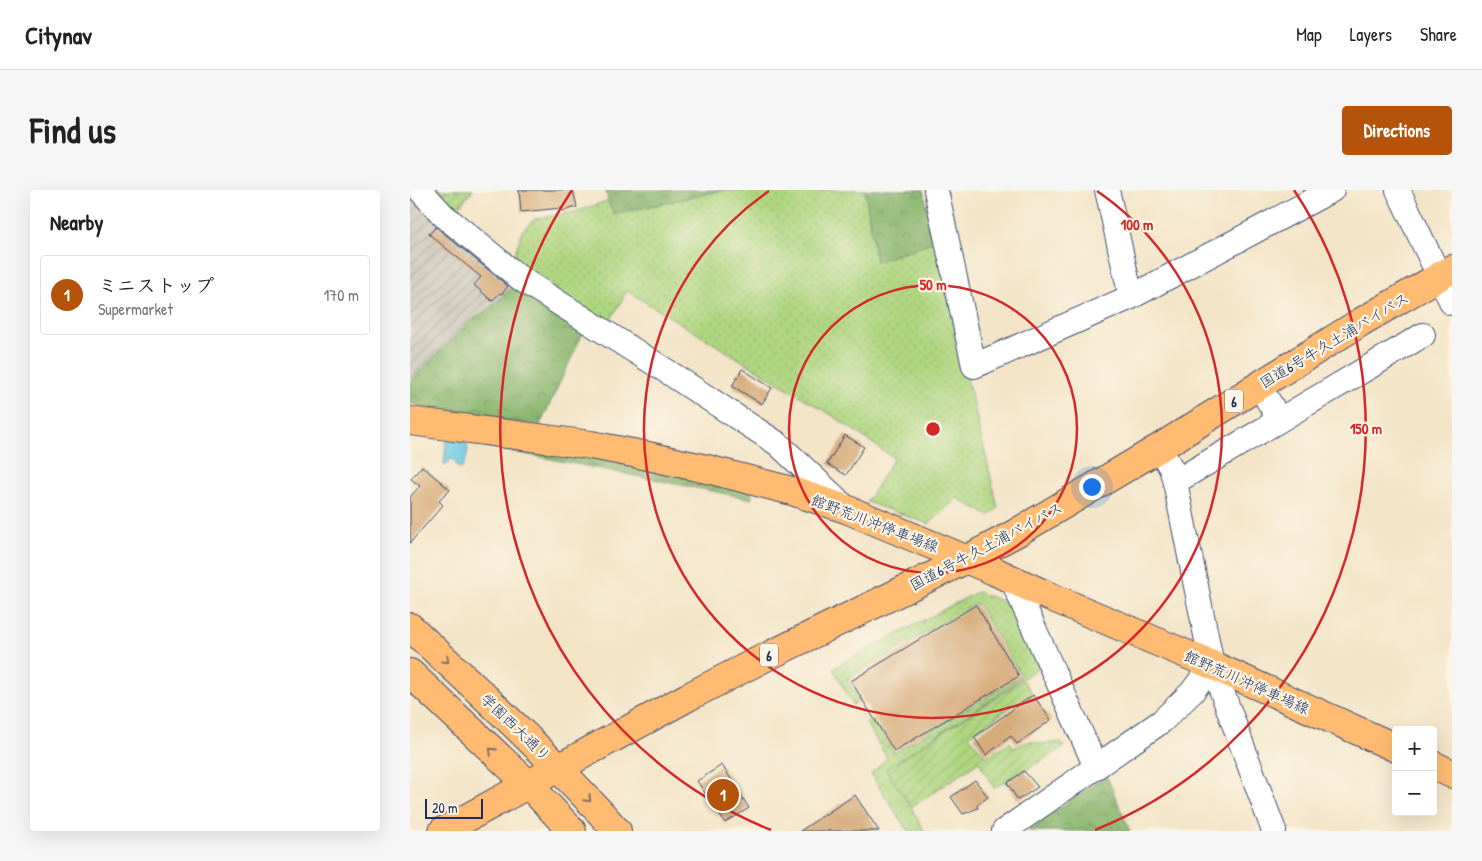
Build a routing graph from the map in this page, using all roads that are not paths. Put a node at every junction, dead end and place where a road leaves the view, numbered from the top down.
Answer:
1 (420, 190) edge
2 (936, 190) edge
3 (1107, 190) edge
4 (1332, 190) edge
5 (1398, 190) edge
6 (1446, 273) edge
7 (1131, 297) junction
8 (1452, 303) edge
9 (1423, 335) dead end
10 (1259, 386) junction
11 (410, 421) edge
12 (1278, 421) junction
13 (1159, 448) junction
14 (1175, 482) junction
15 (846, 509) junction
16 (967, 559) junction
17 (1012, 579) junction
18 (410, 627) edge
19 (1212, 665) junction
20 (410, 673) edge
21 (1392, 746) edge
22 (1096, 767) junction
23 (1437, 767) edge
24 (558, 768) junction
25 (1452, 774) edge
26 (528, 784) junction
27 (442, 831) edge
28 (572, 831) edge
29 (618, 831) edge
30 (1004, 831) edge
31 (1274, 831) edge

1 - 15 street
2 - 7 street
3 - 7 street
4 - 7 street
5 - 6 street
6 - 8 street
6 - 10 main road, 国道6号牛久土浦バイパス / 6
9 - 12 street
10 - 12 street
10 - 13 main road, 国道6号牛久土浦バイパス / 6
11 - 15 main road, 館野荒川沖停車場線
12 - 14 street
13 - 14 street
13 - 16 main road, 国道6号牛久土浦バイパス / 6
14 - 19 street
15 - 16 main road, 館野荒川沖停車場線
16 - 17 main road, 館野荒川沖停車場線
16 - 24 main road, 国道6号牛久土浦バイパス / 6
17 - 19 main road, 館野荒川沖停車場線
17 - 22 street
18 -> 24 main road, 学園西大通り
19 - 21 main road, 館野荒川沖停車場線
19 - 22 street
19 - 31 street
26 -> 20 main road
22 - 30 street
23 - 25 main road
24 - 26 main road, 6
24 -> 29 main road, 学園西大通り
26 - 27 main road, 6
26 - 28 main road

